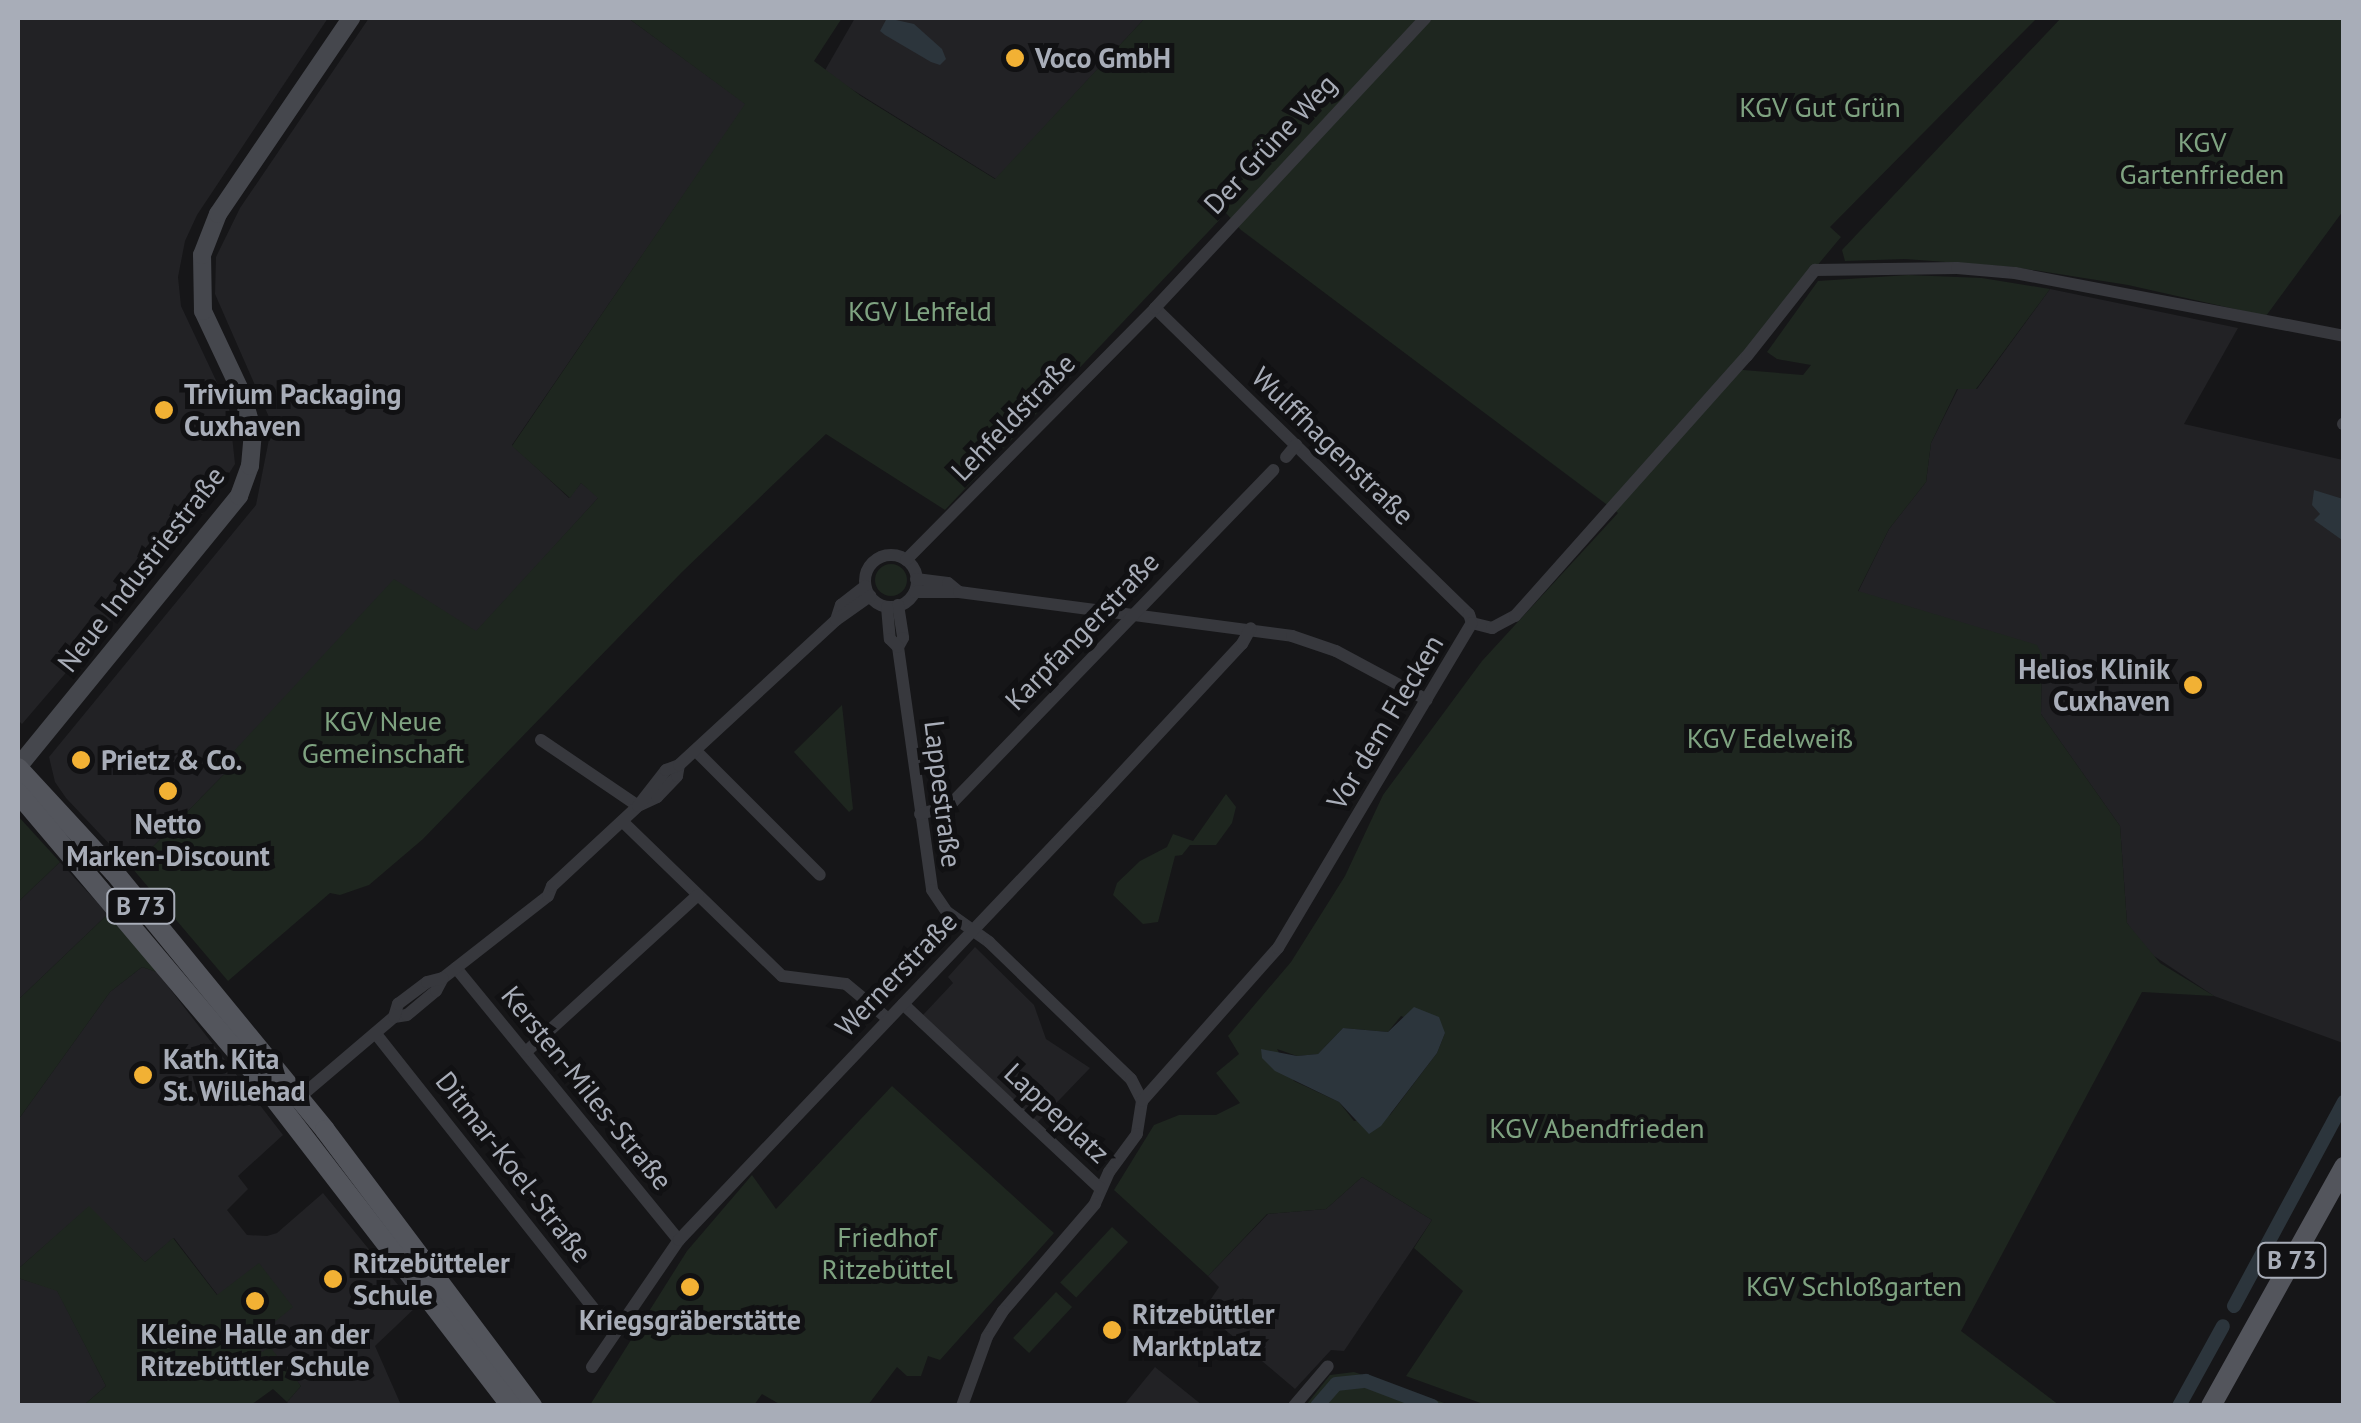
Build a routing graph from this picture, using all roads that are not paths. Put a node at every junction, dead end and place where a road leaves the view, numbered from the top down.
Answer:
1 (351, 18) edge
2 (1425, 18) edge
3 (1155, 308) junction
4 (2344, 336) edge
5 (1296, 445) junction
6 (1286, 457) dead end
7 (1273, 470) dead end
8 (906, 560) junction
9 (916, 586) junction
10 (868, 591) junction
11 (893, 606) junction
12 (1130, 614) junction
13 (1472, 623) junction
14 (1251, 628) junction
15 (1427, 700) junction
16 (541, 740) dead end
17 (696, 751) junction
18 (18, 767) edge
19 (18, 792) edge
20 (638, 806) junction
21 (920, 814) junction
22 (622, 822) junction
23 (820, 874) dead end
24 (698, 895) junction
25 (973, 930) junction
26 (456, 968) junction
27 (903, 1004) junction
28 (888, 1018) junction
29 (376, 1034) junction
30 (528, 1051) junction
31 (1142, 1101) junction
32 (290, 1105) junction
33 (2344, 1167) edge
34 (1101, 1189) junction
35 (679, 1240) junction
36 (617, 1327) junction
37 (1328, 1366) dead end
38 (592, 1367) dead end
39 (511, 1406) edge
40 (532, 1406) edge
41 (962, 1406) edge
42 (1294, 1406) edge
43 (2210, 1406) edge

1 - 18 street, Neue Industriestraße
2 - 3 street, Der Grüne Weg
3 - 5 street, Wulffhagenstraße
3 - 8 street, Lehfeldstraße
4 - 13 street, Vor dem Flecken
5 - 6 street
5 - 13 street, Wulffhagenstraße
7 - 12 street, Karpfangerstraße
8 - 9 street
8 - 10 street
9 - 11 street
9 - 12 street
10 - 11 street
10 - 17 street
11 - 21 street, Lappestraße
12 - 14 street
12 - 21 street, Karpfangerstraße
13 - 15 street, Vor dem Flecken
14 - 15 street
14 - 25 street, Wernerstraße
15 - 31 street, Vor dem Flecken
16 - 20 street
17 - 20 street
17 - 23 street
18 - 32 main road, B 73
19 - 32 main road, B 73
20 - 22 street
21 - 25 street, Lappestraße
22 - 24 street
22 - 26 street
24 - 28 street
24 - 30 street
25 - 27 street, Wernerstraße
25 - 31 street
26 - 29 street
26 - 30 street, Kersten-Miles-Straße
27 - 28 street, Wernerstraße
27 - 34 street, Lappeplatz
28 - 35 street, Wernerstraße
29 - 32 street
29 - 36 street, Ditmar-Koel-Straße
30 - 35 street, Kersten-Miles-Straße
31 - 34 street, Lappeplatz
32 - 39 main road, B 73
32 - 40 main road, B 73
33 - 43 main road, B 73
34 - 41 street
35 - 36 street, Wernerstraße
36 - 38 street, Wernerstraße
37 - 42 street

